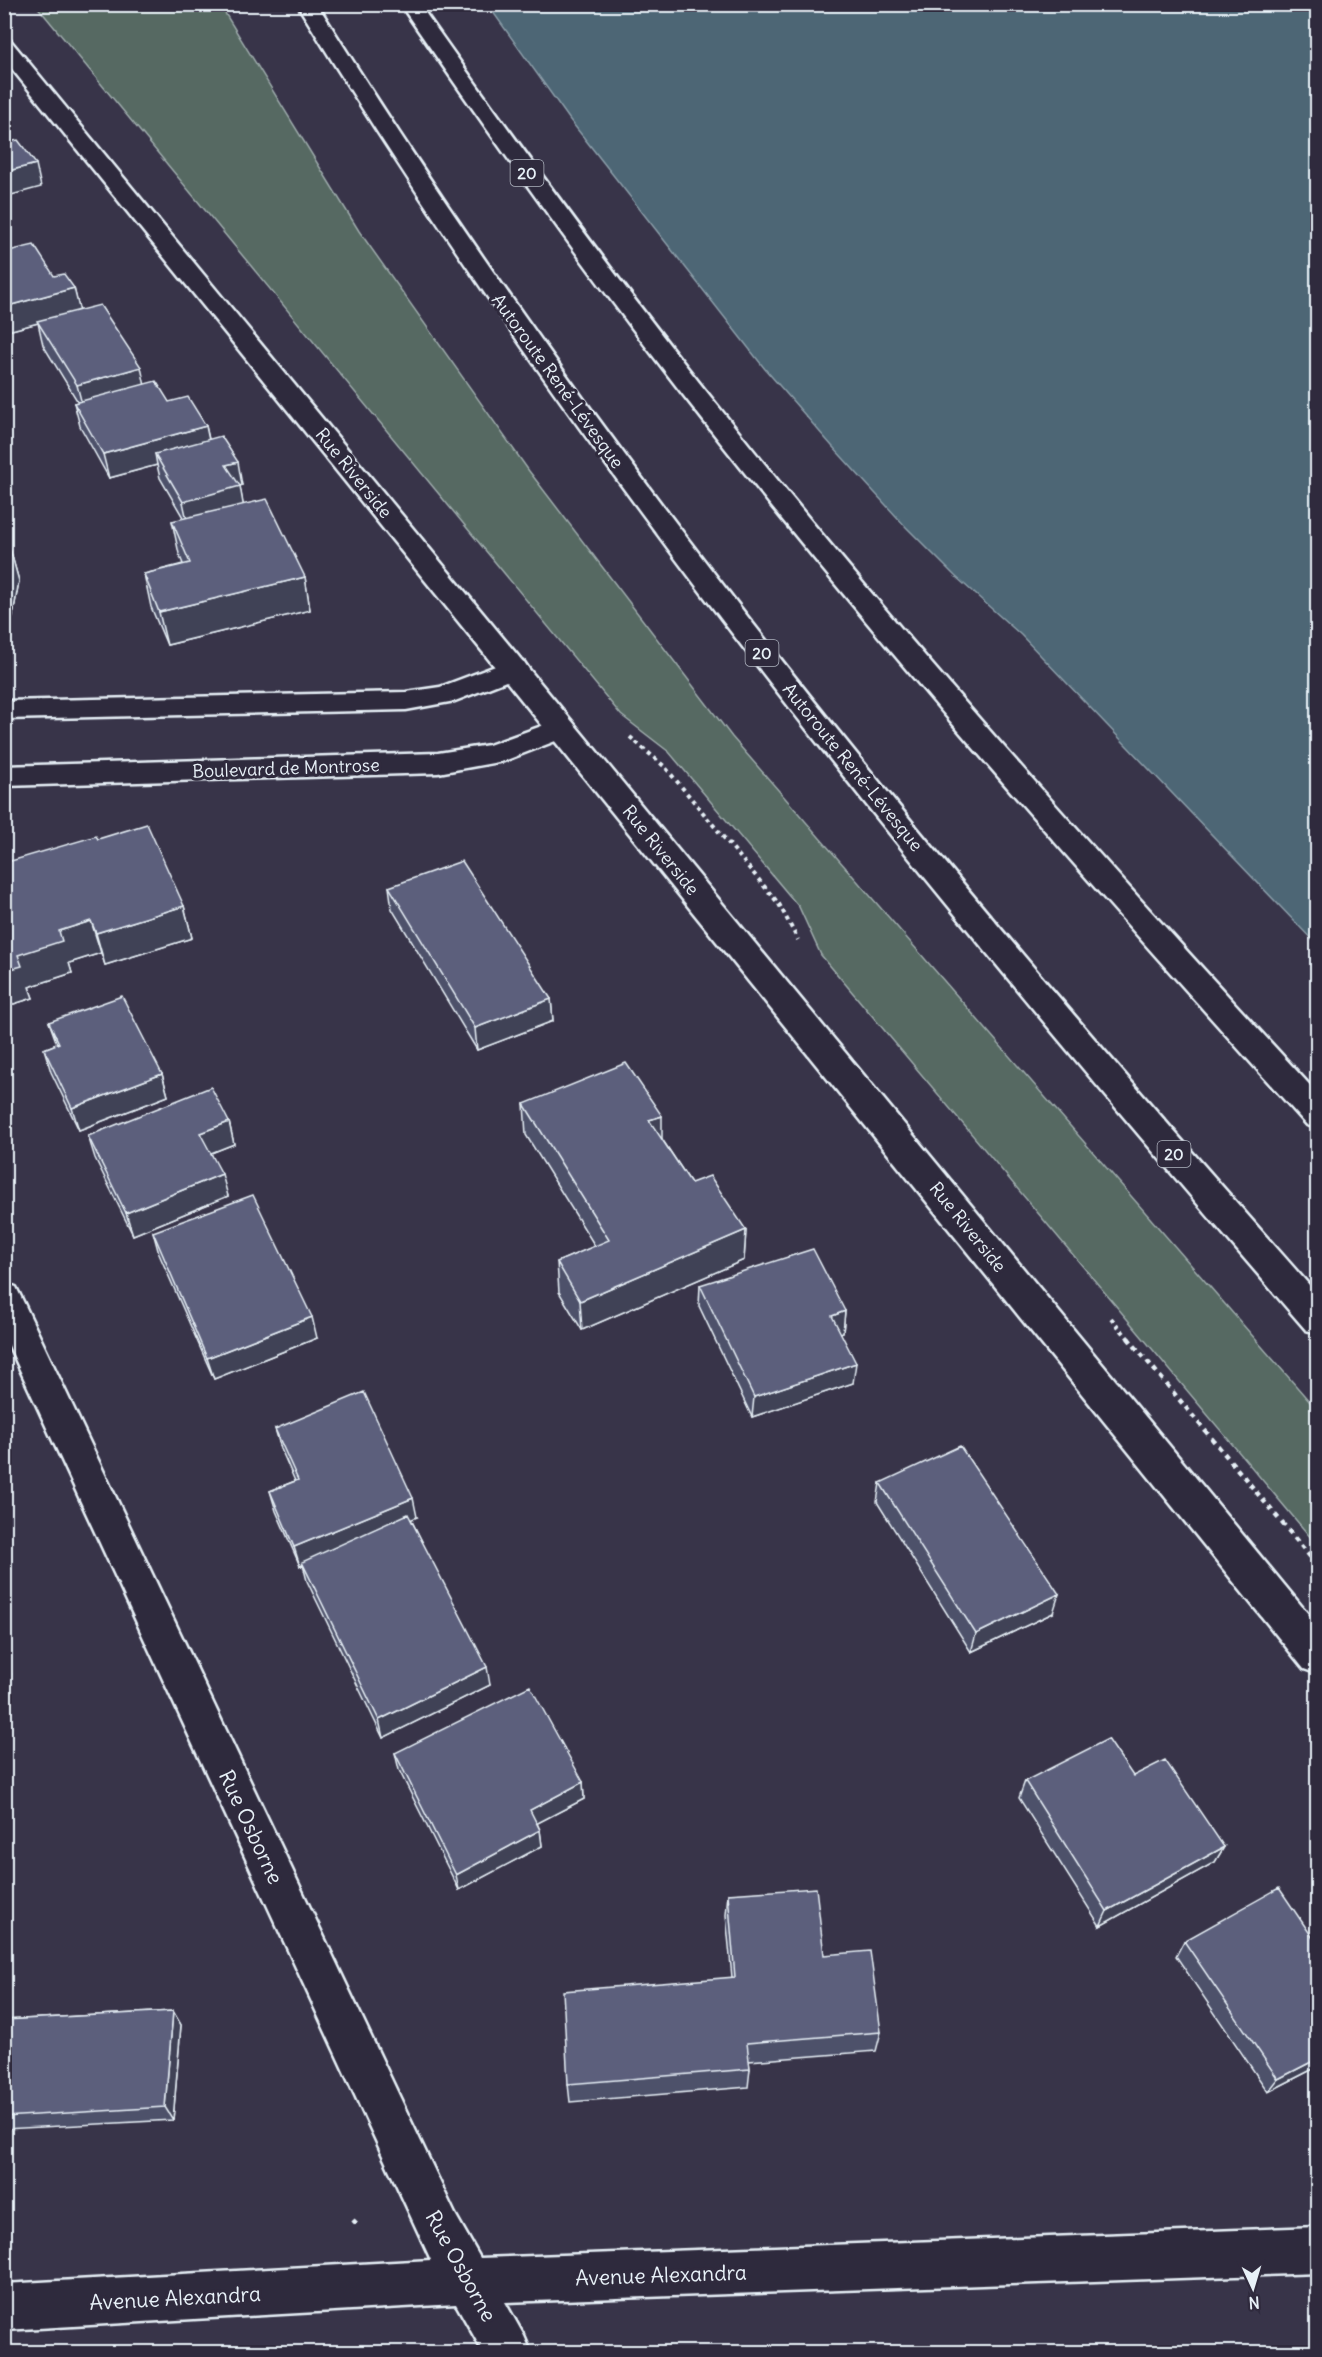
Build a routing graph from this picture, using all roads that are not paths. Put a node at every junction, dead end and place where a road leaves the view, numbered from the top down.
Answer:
1 (290, 4) edge
2 (308, 4) edge
3 (409, 4) edge
4 (4, 45) edge
5 (369, 106) junction
6 (514, 668) junction
7 (4, 710) edge
8 (561, 728) junction
9 (4, 776) edge
10 (1317, 1116) edge
11 (4, 1297) edge
12 (1317, 1320) edge
13 (15, 1350) edge
14 (1317, 1656) edge
15 (1317, 2250) edge
16 (469, 2281) junction
17 (4, 2307) edge
18 (508, 2352) edge

1 - 5 main road
2 - 5 main road, Autoroute René-Lévesque / 20
3 - 10 main road, 20
4 - 6 main road, Rue Riverside
5 - 12 main road, Autoroute René-Lévesque / 20
6 - 7 main road
6 - 8 main road, Rue Riverside
8 - 9 main road, Boulevard de Montrose
8 - 14 main road, Rue Riverside
11 - 13 main road, Rue Osborne
13 - 16 main road, Rue Osborne
15 - 16 main road, Avenue Alexandra
16 - 17 main road, Avenue Alexandra
16 - 18 main road, Rue Osborne

